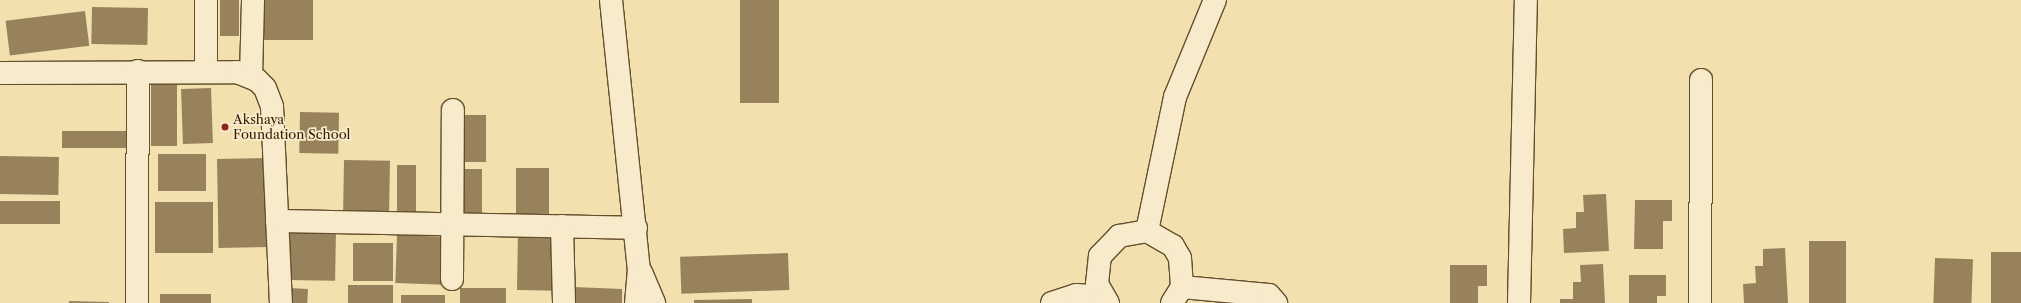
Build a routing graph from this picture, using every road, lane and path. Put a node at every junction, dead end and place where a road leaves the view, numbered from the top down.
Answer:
1 (206, 0) edge
2 (253, 0) edge
3 (611, 0) edge
4 (1215, 0) edge
5 (1526, 0) edge
6 (138, 71) junction
7 (206, 72) junction
8 (0, 73) edge
9 (251, 77) junction
10 (1702, 80) dead end
11 (453, 110) dead end
12 (277, 221) junction
13 (451, 223) junction
14 (562, 226) junction
15 (636, 228) junction
16 (1147, 231) junction
17 (639, 269) junction
18 (452, 279) dead end
19 (1177, 295) edge
20 (1105, 300) edge
21 (136, 303) edge
22 (281, 303) edge
23 (564, 303) edge
24 (636, 303) edge
25 (654, 303) edge
26 (1052, 303) edge
27 (1276, 303) edge
28 (1519, 303) edge
29 (1700, 303) edge

1 - 7 street
2 - 9 street
3 - 15 street
4 - 16 street
5 - 28 street
6 - 7 street
6 - 8 street
6 - 21 street
7 - 9 street
9 - 12 street
10 - 29 street
11 - 13 street
12 - 13 street
12 - 22 street
13 - 14 street
13 - 18 street
14 - 15 street
14 - 23 street
15 - 17 street
16 - 19 street
16 - 20 street
17 - 24 street
17 - 25 street
19 - 27 street
20 - 26 street

